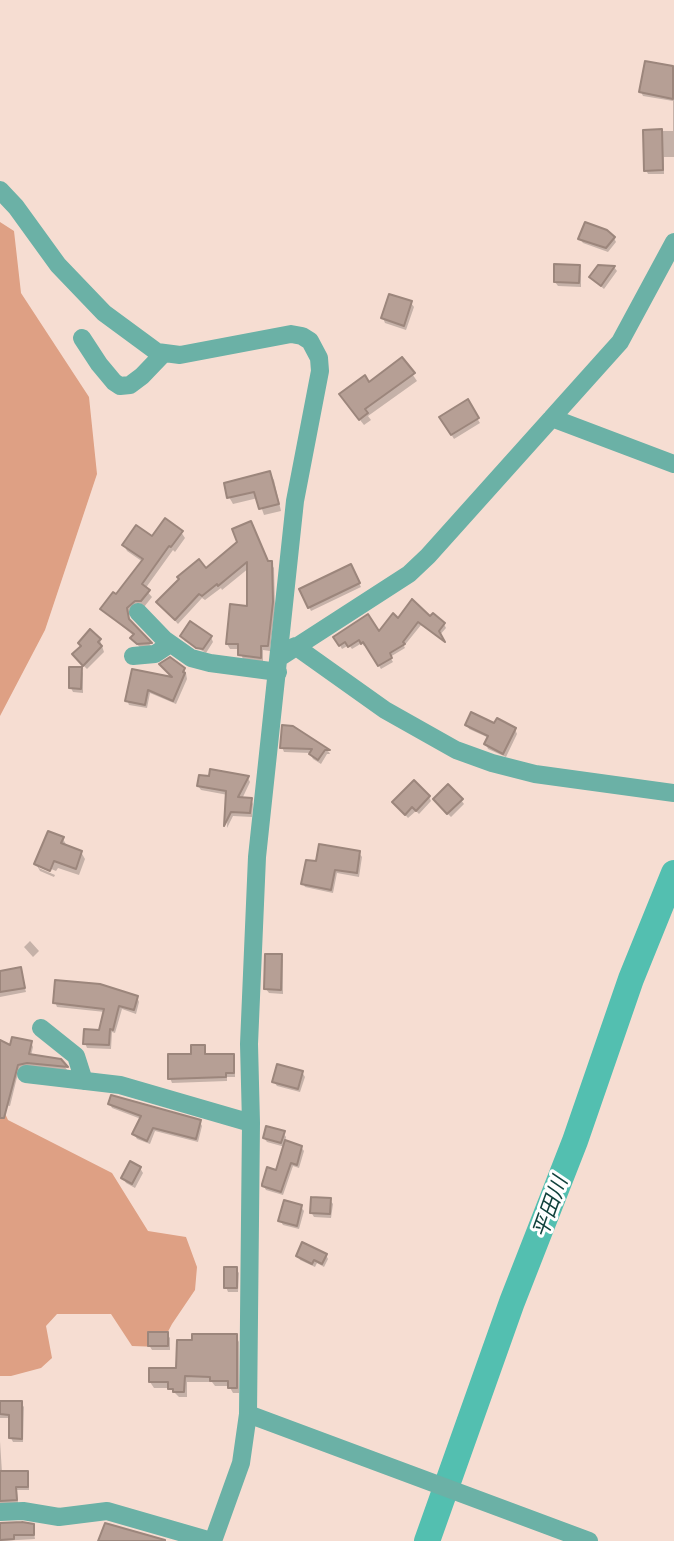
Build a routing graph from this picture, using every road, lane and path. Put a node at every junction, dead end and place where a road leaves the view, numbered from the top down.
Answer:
1 (0, 190) edge
2 (674, 242) edge
3 (82, 338) dead end
4 (164, 353) junction
5 (552, 418) junction
6 (674, 464) edge
7 (138, 612) dead end
8 (170, 645) junction
9 (295, 646) junction
10 (133, 656) dead end
11 (279, 665) junction
12 (674, 793) edge
13 (41, 1028) dead end
14 (26, 1074) dead end
15 (84, 1081) junction
16 (251, 1123) junction
17 (248, 1414) junction
18 (0, 1512) edge
19 (212, 1541) edge
20 (589, 1541) edge

1 - 4 street
2 - 5 street
3 - 4 street
4 - 11 street
5 - 6 street
5 - 9 street
7 - 8 street
8 - 10 street
8 - 11 street
9 - 11 street
9 - 12 street
11 - 16 street
13 - 15 street
14 - 15 street
15 - 16 street
16 - 17 street
17 - 19 street
17 - 20 street
18 - 19 street

